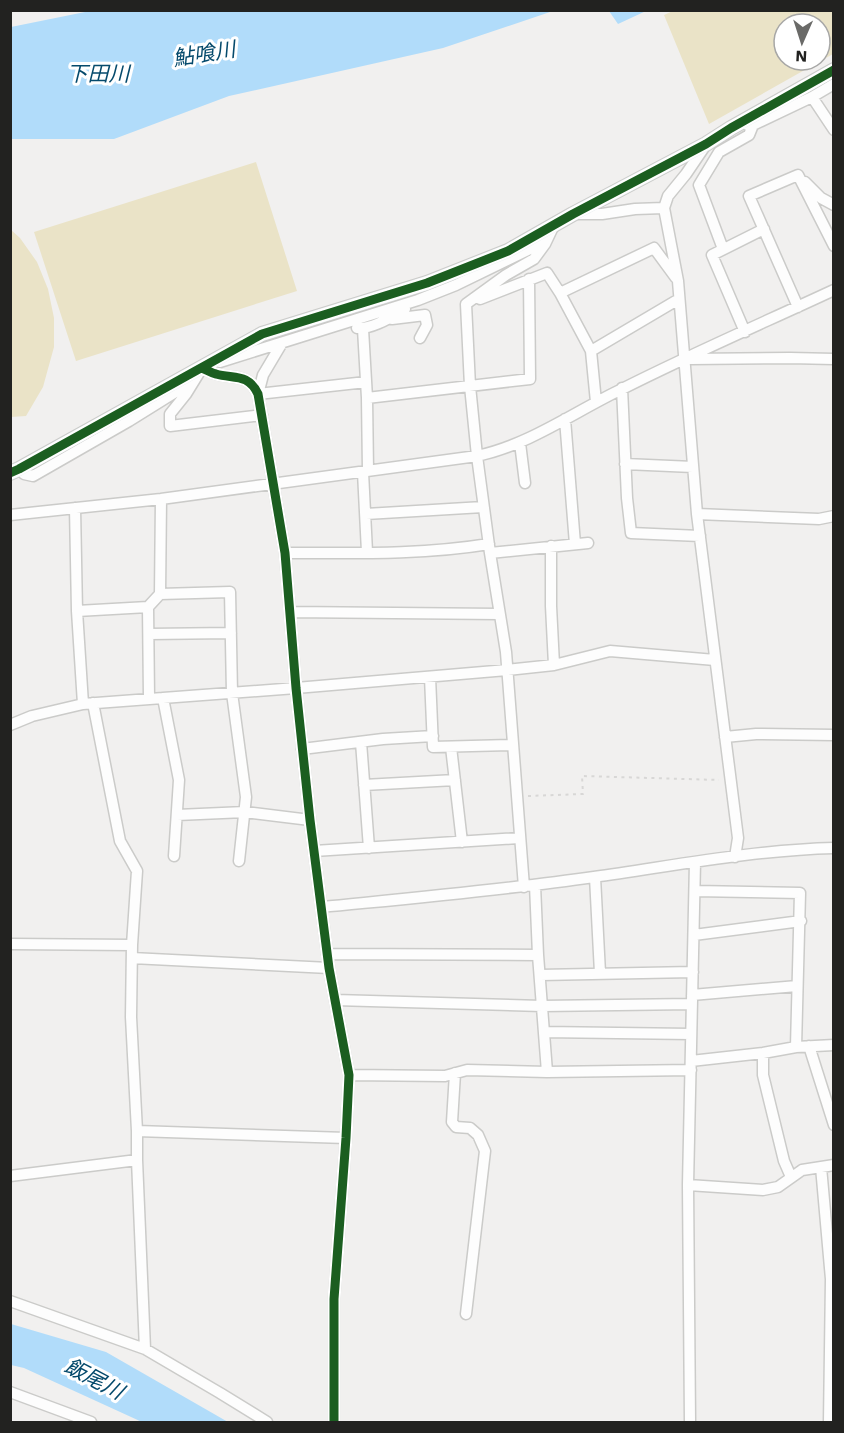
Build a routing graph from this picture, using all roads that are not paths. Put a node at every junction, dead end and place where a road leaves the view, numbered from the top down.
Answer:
1 (834, 70) edge
2 (834, 84) edge
3 (812, 97) junction
4 (753, 125) junction
5 (731, 128) junction
6 (834, 130) edge
7 (706, 144) junction
8 (798, 175) junction
9 (834, 205) edge
10 (664, 208) junction
11 (573, 214) junction
12 (555, 224) junction
13 (764, 229) junction
14 (834, 246) edge
15 (723, 249) junction
16 (529, 279) junction
17 (678, 281) junction
18 (427, 283) junction
19 (834, 291) edge
20 (560, 293) junction
21 (679, 299) junction
22 (418, 300) junction
23 (466, 304) junction
24 (798, 307) junction
25 (389, 319) junction
26 (332, 327) junction
27 (363, 329) junction
28 (745, 332) junction
29 (420, 338) dead end
30 (282, 343) junction
31 (591, 351) junction
32 (685, 359) junction
33 (834, 359) edge
34 (199, 374) junction
35 (366, 382) junction
36 (470, 386) junction
37 (622, 388) junction
38 (258, 394) junction
39 (366, 398) junction
40 (596, 402) junction
41 (262, 415) junction
42 (565, 419) junction
43 (519, 443) junction
44 (477, 456) junction
45 (625, 464) junction
46 (693, 466) junction
47 (15, 471) edge
48 (365, 471) junction
49 (525, 483) dead end
50 (274, 484) junction
51 (161, 499) junction
52 (483, 507) junction
53 (75, 508) junction
54 (366, 514) junction
55 (697, 514) junction
56 (10, 515) edge
57 (834, 516) edge
58 (700, 536) junction
59 (588, 543) dead end
60 (575, 544) junction
61 (551, 546) junction
62 (489, 548) junction
63 (367, 552) junction
64 (285, 553) junction
65 (160, 594) junction
66 (148, 607) junction
67 (77, 611) junction
68 (290, 612) junction
69 (500, 614) junction
70 (231, 633) junction
71 (149, 634) junction
72 (715, 660) junction
73 (554, 665) junction
74 (507, 670) junction
75 (430, 677) junction
76 (296, 688) junction
77 (232, 693) junction
78 (149, 698) junction
79 (162, 698) junction
80 (88, 703) junction
81 (10, 725) edge
82 (834, 735) edge
83 (433, 736) junction
84 (725, 737) junction
85 (362, 742) junction
86 (513, 745) junction
87 (451, 747) junction
88 (302, 748) junction
89 (455, 780) junction
90 (364, 785) junction
91 (245, 812) junction
92 (177, 815) junction
93 (310, 820) junction
94 (519, 838) junction
95 (462, 842) junction
96 (369, 848) junction
97 (834, 848) edge
98 (314, 851) junction
99 (174, 856) dead end
100 (735, 857) junction
101 (239, 861) dead end
102 (695, 862) junction
103 (595, 877) junction
104 (529, 886) junction
105 (695, 891) junction
106 (322, 907) junction
107 (801, 921) junction
108 (694, 934) junction
109 (10, 944) edge
110 (132, 945) junction
111 (327, 954) junction
112 (538, 955) junction
113 (132, 958) junction
114 (329, 968) junction
115 (693, 972) junction
116 (600, 974) junction
117 (540, 975) junction
118 (797, 986) junction
119 (692, 999) junction
120 (335, 1000) junction
121 (542, 1006) junction
122 (544, 1032) junction
123 (691, 1035) junction
124 (834, 1045) edge
125 (809, 1046) junction
126 (796, 1047) junction
127 (763, 1053) junction
128 (691, 1065) junction
129 (548, 1072) junction
130 (454, 1073) junction
131 (349, 1075) junction
132 (834, 1125) edge
133 (137, 1131) junction
134 (346, 1138) junction
135 (137, 1160) junction
136 (834, 1165) edge
137 (821, 1167) junction
138 (10, 1176) edge
139 (791, 1177) junction
140 (688, 1185) junction
141 (832, 1279) edge
142 (10, 1301) edge
143 (466, 1314) dead end
144 (145, 1349) junction
145 (10, 1392) edge
146 (91, 1422) edge
147 (267, 1422) edge
148 (334, 1422) edge
149 (690, 1422) edge
150 (829, 1422) edge

1 - 5 street
2 - 3 street
3 - 4 street
3 - 6 street
4 - 5 street
4 - 15 street
5 - 7 street
7 - 10 street
7 - 11 street
8 - 9 street
8 - 13 street
8 - 14 street
10 - 11 street
10 - 17 street
11 - 12 street
12 - 18 street
12 - 22 street
12 - 23 street
13 - 15 street
13 - 24 street
15 - 28 street
16 - 20 street
16 - 23 street
16 - 36 street
17 - 20 street
17 - 21 street
18 - 22 street
18 - 34 street
19 - 24 street
20 - 31 street
21 - 31 street
21 - 32 street
22 - 25 street
22 - 26 street
23 - 36 street
24 - 28 street
25 - 27 street
25 - 29 street
26 - 27 street
26 - 30 street
27 - 35 street
28 - 32 street
30 - 34 street
30 - 38 street
31 - 40 street
32 - 33 street
32 - 37 street
32 - 46 street
34 - 38 street
34 - 41 street
34 - 47 street
35 - 38 street
35 - 39 street
36 - 39 street
36 - 44 street
37 - 40 street
37 - 45 street
38 - 41 street
39 - 48 street
40 - 42 street
41 - 50 street
42 - 43 street
42 - 60 street
43 - 44 street
43 - 49 street
44 - 48 street
44 - 52 street
45 - 46 street
45 - 58 street
46 - 55 street
48 - 50 street
48 - 54 street
50 - 51 street
50 - 64 street
51 - 53 street
51 - 65 street
52 - 54 street
52 - 62 street
53 - 56 street
53 - 67 street
54 - 63 street
55 - 57 street
55 - 58 street
58 - 72 street
59 - 60 street
60 - 61 street
61 - 62 street
61 - 73 street
62 - 63 street
62 - 69 street
63 - 64 street
64 - 68 street
65 - 66 street
65 - 70 street
66 - 67 street
66 - 71 street
67 - 80 street
68 - 69 street
68 - 76 street
69 - 74 street
70 - 71 street
70 - 77 street
71 - 78 street
72 - 73 street
72 - 84 street
73 - 74 street
74 - 75 street
74 - 86 street
75 - 76 street
75 - 83 street
76 - 77 street
76 - 88 street
77 - 79 street
77 - 91 street
78 - 79 street
78 - 80 street
79 - 92 street
80 - 81 street
80 - 110 street
82 - 84 street
83 - 85 street
83 - 87 street
84 - 100 street
85 - 88 street
85 - 90 street
86 - 87 street
86 - 94 street
87 - 89 street
88 - 93 street
89 - 90 street
89 - 95 street
90 - 96 street
91 - 92 street
91 - 93 street
91 - 101 street
92 - 99 street
93 - 98 street
94 - 95 street
94 - 104 street
95 - 96 street
96 - 98 street
97 - 100 street
98 - 106 street
100 - 102 street
102 - 103 street
102 - 105 street
103 - 104 street
103 - 116 street
104 - 106 street
104 - 112 street
105 - 107 street
105 - 108 street
106 - 111 street
107 - 108 street
107 - 118 street
108 - 115 street
109 - 110 street
110 - 113 street
111 - 112 street
111 - 114 street
112 - 117 street
113 - 114 street
113 - 133 street
114 - 120 street
115 - 116 street
115 - 119 street
116 - 117 street
117 - 121 street
118 - 119 street
118 - 126 street
119 - 121 street
119 - 123 street
120 - 121 street
120 - 131 street
121 - 122 street
122 - 123 street
122 - 129 street
123 - 128 street
124 - 125 street
125 - 126 street
125 - 132 street
126 - 127 street
127 - 128 street
127 - 139 street
128 - 129 street
128 - 140 street
129 - 130 street
130 - 131 street
130 - 143 street
131 - 134 street
133 - 134 street
133 - 135 street
134 - 148 street
135 - 138 street
135 - 144 street
136 - 137 street
137 - 139 street
137 - 141 street
139 - 140 street
140 - 149 street
141 - 150 street
142 - 144 street
144 - 147 street
145 - 146 street

